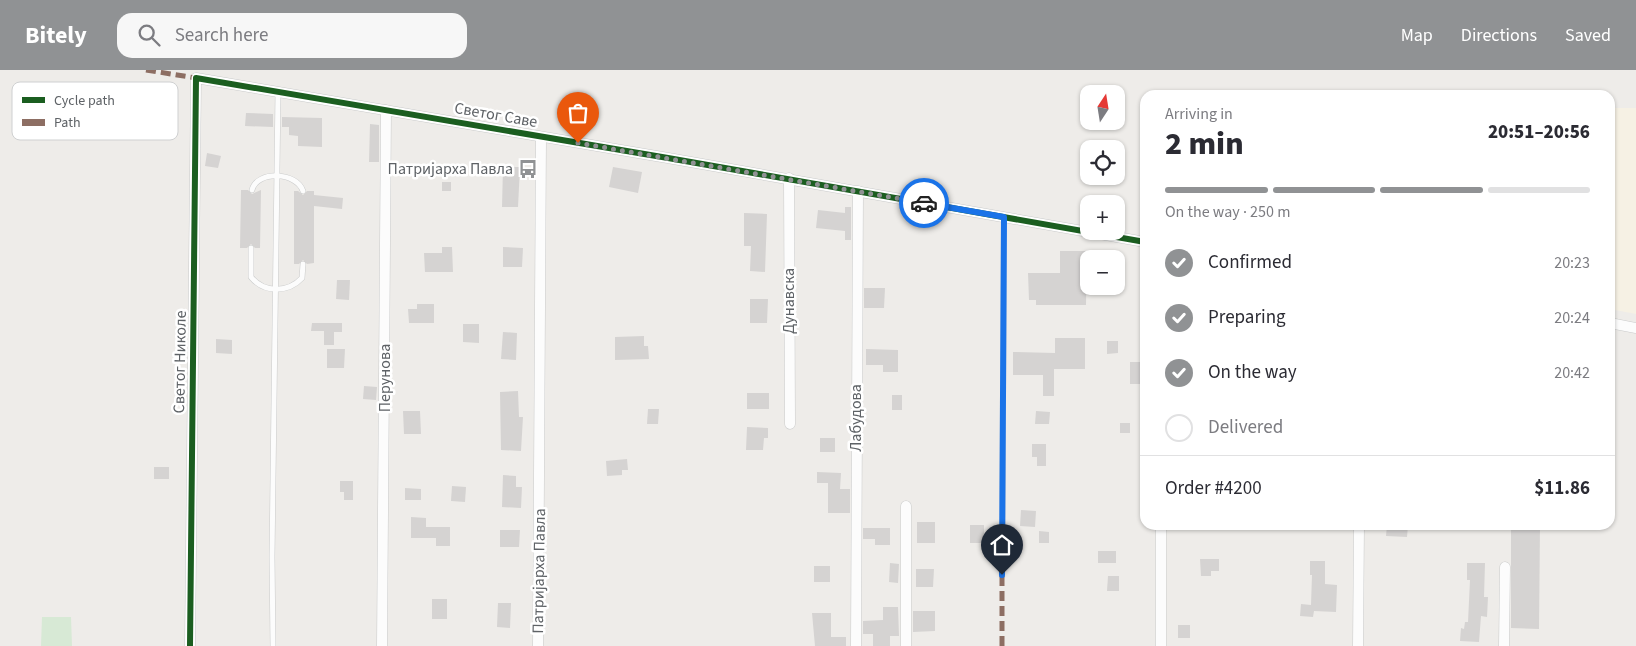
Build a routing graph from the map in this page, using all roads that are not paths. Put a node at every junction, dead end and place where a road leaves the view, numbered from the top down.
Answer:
1 (196, 78) joint
2 (278, 91) junction
3 (386, 110) junction
4 (541, 137) junction
5 (276, 175) junction
6 (789, 178) junction
7 (252, 190) dead end
8 (858, 190) junction
9 (303, 191) dead end
10 (1004, 217) junction
11 (1140, 241) edge
12 (251, 248) dead end
13 (303, 264) dead end
14 (276, 289) junction
15 (1615, 324) edge
16 (1636, 328) edge
17 (790, 424) dead end
18 (906, 506) dead end
19 (1162, 530) edge
20 (1359, 530) edge
21 (1505, 566) dead end
22 (1002, 575) dead end
23 (190, 646) edge
24 (273, 646) edge
25 (382, 646) edge
26 (538, 646) edge
27 (856, 646) edge
28 (906, 646) edge
29 (1161, 646) edge
30 (1358, 646) edge
31 (1504, 646) edge

1 - 2 street, Светог Саве
1 - 23 street, Светог Николе
2 - 3 street, Светог Саве
2 - 5 lane
3 - 4 street, Светог Саве
3 - 25 street, Перунова
4 - 6 street, Светог Саве
4 - 26 street, Патријарха Павла
5 - 7 lane
5 - 9 lane
5 - 14 lane
6 - 8 street, Светог Саве
6 - 17 street, Дунавска
8 - 10 street, Светог Саве
8 - 27 street, Лабудова
10 - 11 street, Светог Саве
10 - 22 lane
12 - 14 lane
13 - 14 lane
14 - 24 lane
15 - 16 street
18 - 28 street
19 - 29 street
20 - 30 street
21 - 31 street

